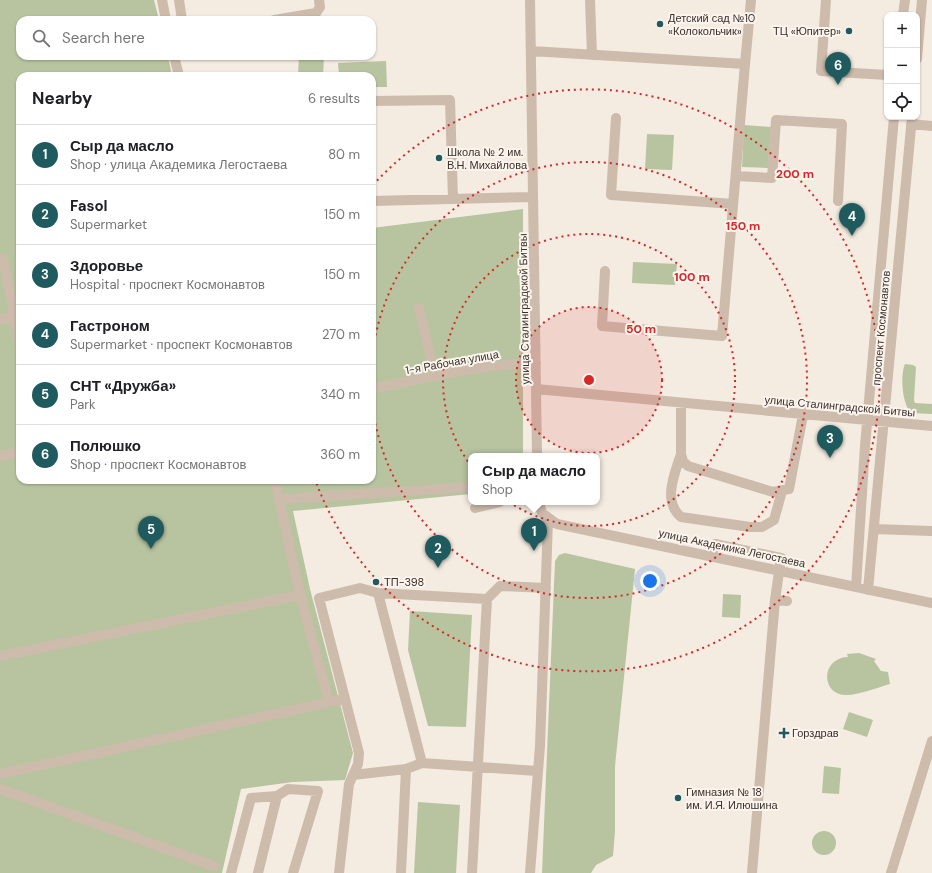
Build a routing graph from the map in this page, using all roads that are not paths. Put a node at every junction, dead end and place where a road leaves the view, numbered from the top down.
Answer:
1 (162, 0) edge
2 (179, 0) edge
3 (319, 0) edge
4 (530, 0) edge
5 (590, 0) edge
6 (751, 0) edge
7 (826, 0) edge
8 (905, 0) edge
9 (922, 0) edge
10 (903, 12) edge
11 (165, 16) edge
12 (181, 16) edge
13 (302, 16) edge
14 (918, 48) edge
15 (531, 51) junction
16 (592, 55) junction
17 (175, 60) edge
18 (745, 64) junction
19 (178, 72) edge
20 (884, 75) edge
21 (376, 101) edge
22 (616, 118) dead end
23 (894, 120) edge
24 (911, 121) edge
25 (932, 126) edge
26 (736, 176) junction
27 (533, 197) junction
28 (453, 199) junction
29 (376, 201) edge
30 (838, 201) dead end
31 (733, 204) junction
32 (3, 259) dead end
33 (604, 271) dead end
34 (419, 308) dead end
35 (16, 312) edge
36 (16, 316) edge
37 (0, 319) edge
38 (536, 363) junction
39 (435, 376) junction
40 (376, 388) edge
41 (536, 389) junction
42 (681, 404) junction
43 (802, 414) junction
44 (867, 420) junction
45 (884, 422) junction
46 (932, 426) edge
47 (16, 453) edge
48 (537, 453) edge
49 (681, 454) junction
50 (0, 456) edge
51 (276, 484) edge
52 (468, 487) edge
53 (782, 492) junction
54 (280, 499) junction
55 (488, 505) edge
56 (540, 505) edge
57 (476, 508) dead end
58 (548, 520) junction
59 (874, 529) junction
60 (932, 531) edge
61 (778, 570) junction
62 (856, 587) junction
63 (546, 588) junction
64 (868, 590) junction
65 (378, 593) junction
66 (300, 595) junction
67 (487, 599) junction
68 (775, 600) junction
69 (787, 601) dead end
70 (932, 603) edge
71 (0, 656) edge
72 (344, 699) junction
73 (330, 702) junction
74 (932, 741) edge
75 (422, 763) junction
76 (478, 767) junction
77 (406, 769) junction
78 (538, 771) junction
79 (0, 774) edge
80 (353, 775) junction
81 (0, 789) edge
82 (277, 796) junction
83 (214, 866) dead end
84 (231, 873) edge
85 (258, 873) edge
86 (293, 873) edge
87 (339, 873) edge
88 (400, 873) edge
89 (472, 873) edge
90 (530, 873) edge
91 (752, 873) edge
92 (890, 873) edge

1 - 11 street
2 - 12 street
3 - 13 street
4 - 15 street, улица Сталинградской Битвы
5 - 16 street
6 - 18 street
7 - 20 street
8 - 10 street
9 - 14 street
15 - 16 street
15 - 27 street, улица Сталинградской Битвы
16 - 18 street
17 - 19 street
18 - 26 street
21 - 28 street
22 - 31 street
23 - 44 street, проспект Космонавтов
24 - 25 street
24 - 45 street, проспект Космонавтов
26 - 30 street
26 - 31 street
27 - 28 street
27 - 38 street, улица Сталинградской Битвы
28 - 29 street
31 - 33 street
32 - 35 street
34 - 39 street
36 - 37 street
38 - 39 street, 1-я Рабочая улица
38 - 41 street, улица Сталинградской Битвы
39 - 40 street, 1-я Рабочая улица
41 - 42 street, улица Сталинградской Битвы
41 - 48 street
42 - 43 street, улица Сталинградской Битвы
42 - 49 street
43 - 44 street, улица Сталинградской Битвы
43 - 53 street
44 - 45 street, улица Сталинградской Битвы
44 - 62 street, проспект Космонавтов
45 - 46 street, улица Сталинградской Битвы
45 - 59 street, проспект Космонавтов
47 - 50 street
49 - 53 street
49 - 53 street
51 - 54 street
52 - 54 street
54 - 66 street
55 - 57 street
56 - 58 street
58 - 61 street, улица Академика Легостаева
58 - 63 street
59 - 60 street
59 - 64 street, проспект Космонавтов
61 - 62 street, улица Академика Легостаева
61 - 68 street
62 - 64 street, улица Академика Легостаева
63 - 67 street
63 - 78 street
64 - 70 street, улица Академика Легостаева
65 - 67 street
65 - 72 street
65 - 75 street
66 - 71 street
66 - 73 street
67 - 76 street
68 - 69 street
68 - 91 street
72 - 73 street
72 - 80 street
73 - 79 street
74 - 92 street
75 - 76 street
75 - 77 street
76 - 78 street
76 - 89 street
77 - 80 street
77 - 88 street
78 - 90 street
80 - 87 street
81 - 83 street
82 - 84 street
82 - 85 street
82 - 86 street

